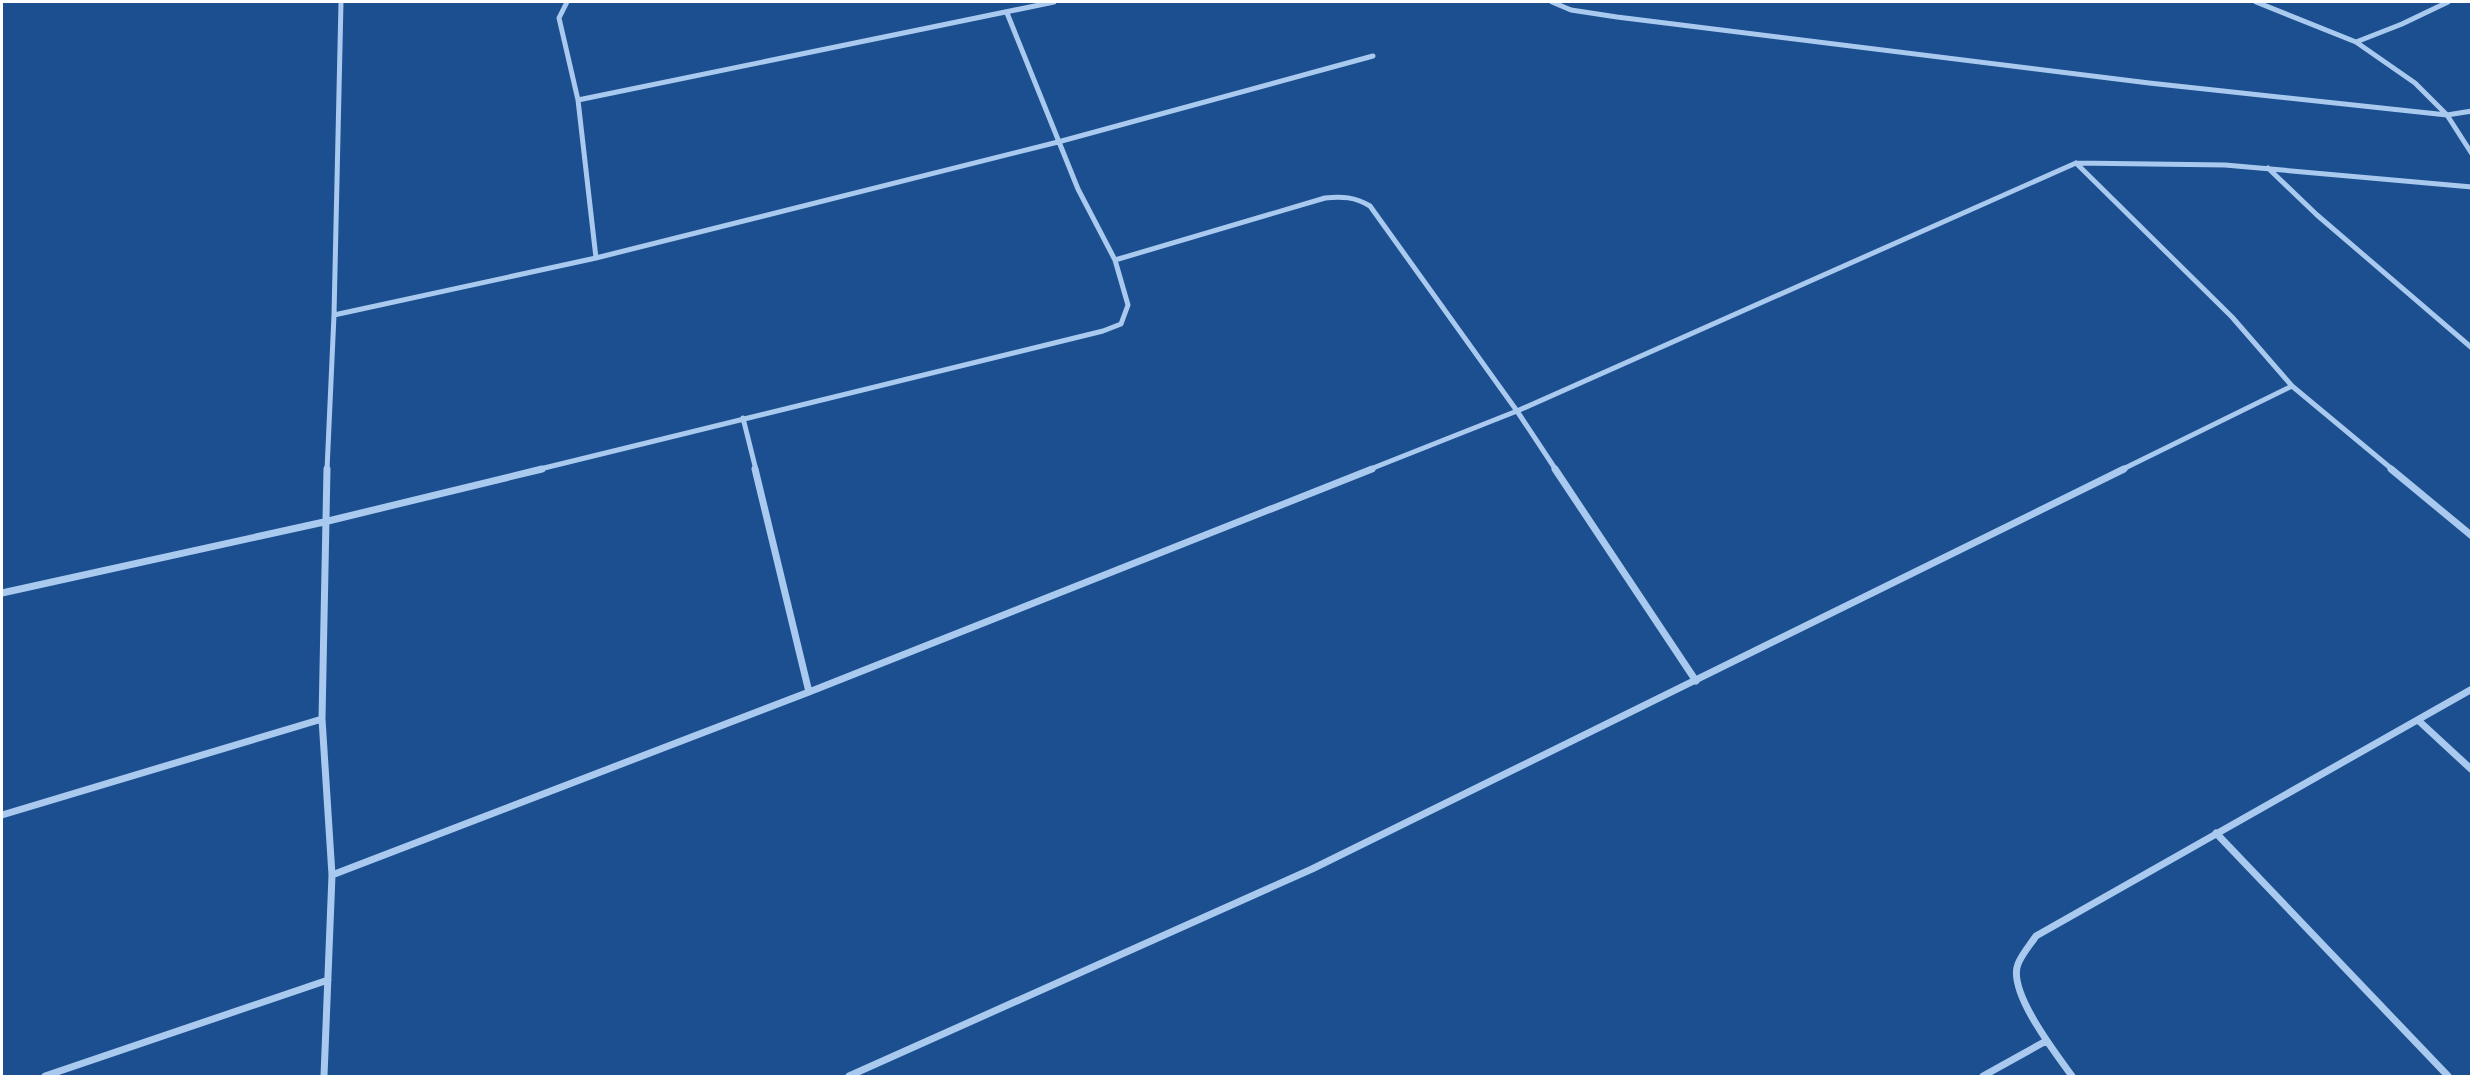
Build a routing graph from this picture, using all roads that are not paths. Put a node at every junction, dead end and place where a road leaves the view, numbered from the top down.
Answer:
1 (342, 2) edge
2 (567, 2) edge
3 (1054, 2) edge
4 (1551, 2) edge
5 (2256, 2) edge
6 (2448, 2) edge
7 (1008, 13) junction
8 (2356, 42) junction
9 (1373, 56) dead end
10 (578, 100) junction
11 (2472, 111) edge
12 (2447, 115) junction
13 (1058, 141) junction
14 (2472, 154) edge
15 (2076, 163) junction
16 (2267, 167) junction
17 (2472, 188) edge
18 (596, 258) junction
19 (1115, 260) junction
20 (334, 315) junction
21 (2472, 348) edge
22 (2292, 386) junction
23 (1517, 411) junction
24 (743, 417) junction
25 (324, 522) junction
26 (2472, 536) edge
27 (2, 593) edge
28 (1696, 681) junction
29 (2472, 689) edge
30 (809, 692) junction
31 (322, 719) junction
32 (2419, 721) junction
33 (2472, 770) edge
34 (2, 815) edge
35 (2216, 833) junction
36 (332, 875) junction
37 (328, 980) junction
38 (2046, 1041) junction
39 (45, 1077) edge
40 (324, 1077) edge
41 (849, 1077) edge
42 (1983, 1077) edge
43 (2072, 1077) edge
44 (2448, 1077) edge

1 - 20 street
2 - 10 street
3 - 7 street
4 - 12 street
5 - 8 street
6 - 8 street
7 - 10 street
7 - 13 street
8 - 12 street
9 - 13 street
10 - 18 street
11 - 12 street
12 - 14 street
13 - 18 street
13 - 19 street
15 - 16 street
15 - 22 street
15 - 23 street
16 - 17 street
16 - 21 street
18 - 20 street
19 - 23 street
19 - 24 street
20 - 25 street
22 - 26 street
22 - 28 street
23 - 28 street
23 - 30 street
24 - 25 street
24 - 30 street
25 - 27 street
25 - 31 street
28 - 41 street
29 - 32 street
30 - 36 street
31 - 34 street
31 - 36 street
32 - 33 street
32 - 35 street
35 - 38 street
35 - 44 street
36 - 37 street
37 - 39 street
37 - 40 street
38 - 42 street
38 - 43 street

